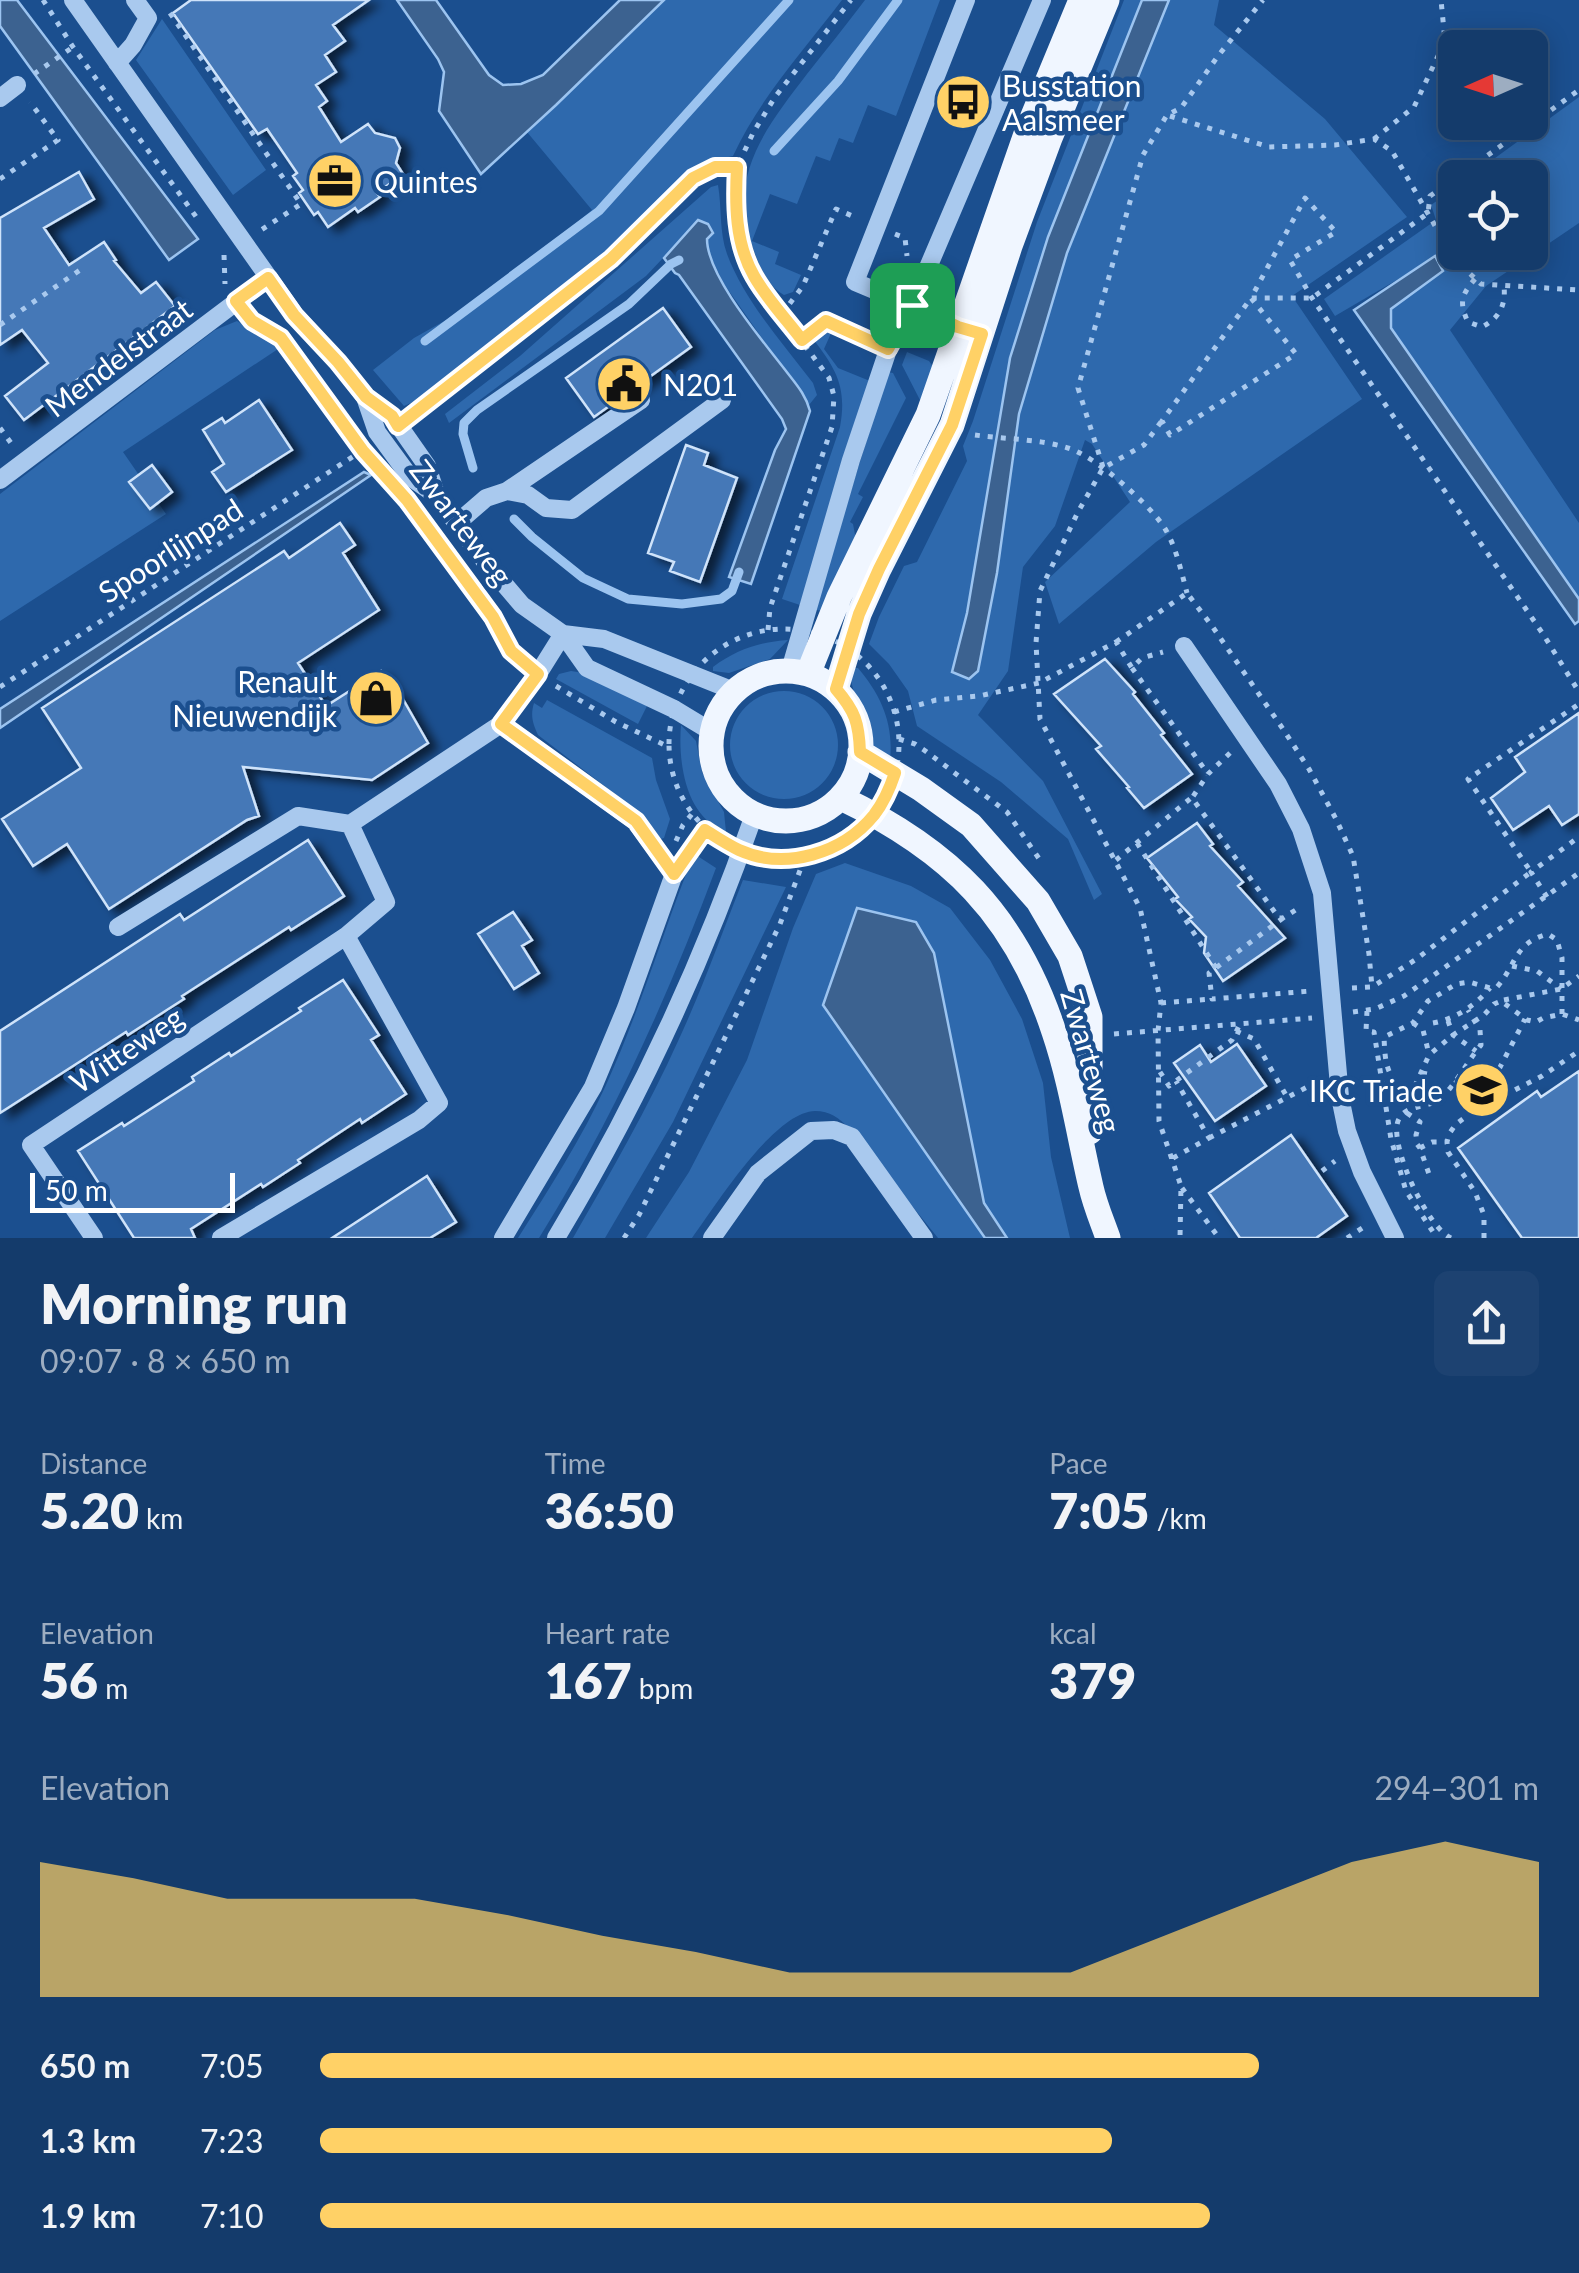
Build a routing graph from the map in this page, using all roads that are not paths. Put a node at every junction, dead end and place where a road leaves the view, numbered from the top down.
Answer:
1 (73, 0) edge
2 (136, 0) edge
3 (966, 0) edge
4 (1042, 0) edge
5 (1081, 0) edge
6 (1106, 0) edge
7 (117, 62) junction
8 (22, 82) road end
9 (0, 98) edge
10 (268, 278) junction
11 (912, 305) junction
12 (970, 330) junction
13 (366, 397) junction
14 (641, 400) dead end
15 (722, 400) dead end
16 (0, 480) edge
17 (507, 492) junction
18 (437, 497) junction
19 (456, 524) junction
20 (563, 634) junction
21 (1184, 646) road end
22 (798, 672) junction
23 (836, 689) junction
24 (734, 691) junction
25 (501, 724) junction
26 (712, 732) junction
27 (860, 752) junction
28 (840, 798) junction
29 (754, 815) junction
30 (350, 824) junction
31 (118, 927) dead end
32 (346, 936) junction
33 (1092, 1192) junction
34 (94, 1238) edge
35 (221, 1238) edge
36 (503, 1238) edge
37 (556, 1238) edge
38 (712, 1238) edge
39 (924, 1238) edge
40 (1108, 1238) edge
41 (1394, 1238) edge

1 - 7 street, Zwarteweg
2 - 7 street
3 - 11 street
4 - 11 street
5 - 12 main road
6 - 12 main road
7 - 10 street, Zwarteweg
8 - 9 street
10 - 13 street, Zwarteweg
10 - 16 street, Mendelstraat
11 - 12 street
11 - 22 street
12 - 22 main road
12 - 23 main road
13 - 18 street, Zwarteweg
13 - 18 street, Zwarteweg
14 - 17 street
15 - 17 street
17 - 19 street
18 - 19 street, Zwarteweg
19 - 20 street, Zwarteweg
20 - 24 street, Zwarteweg
20 - 25 street
20 - 26 street, Zwarteweg
21 - 41 street
22 - 23 main road
22 - 24 main road
23 - 27 main road
24 - 26 main road
25 - 30 street
25 - 36 street
26 - 29 main road
27 - 28 main road
27 - 33 main road, Zwarteweg
28 - 29 main road
28 - 33 main road, Zwarteweg
29 - 37 street
30 - 31 street
30 - 32 street, Witteweg
32 - 34 street, Witteweg
32 - 35 street
33 - 40 main road, Zwarteweg
38 - 39 street

